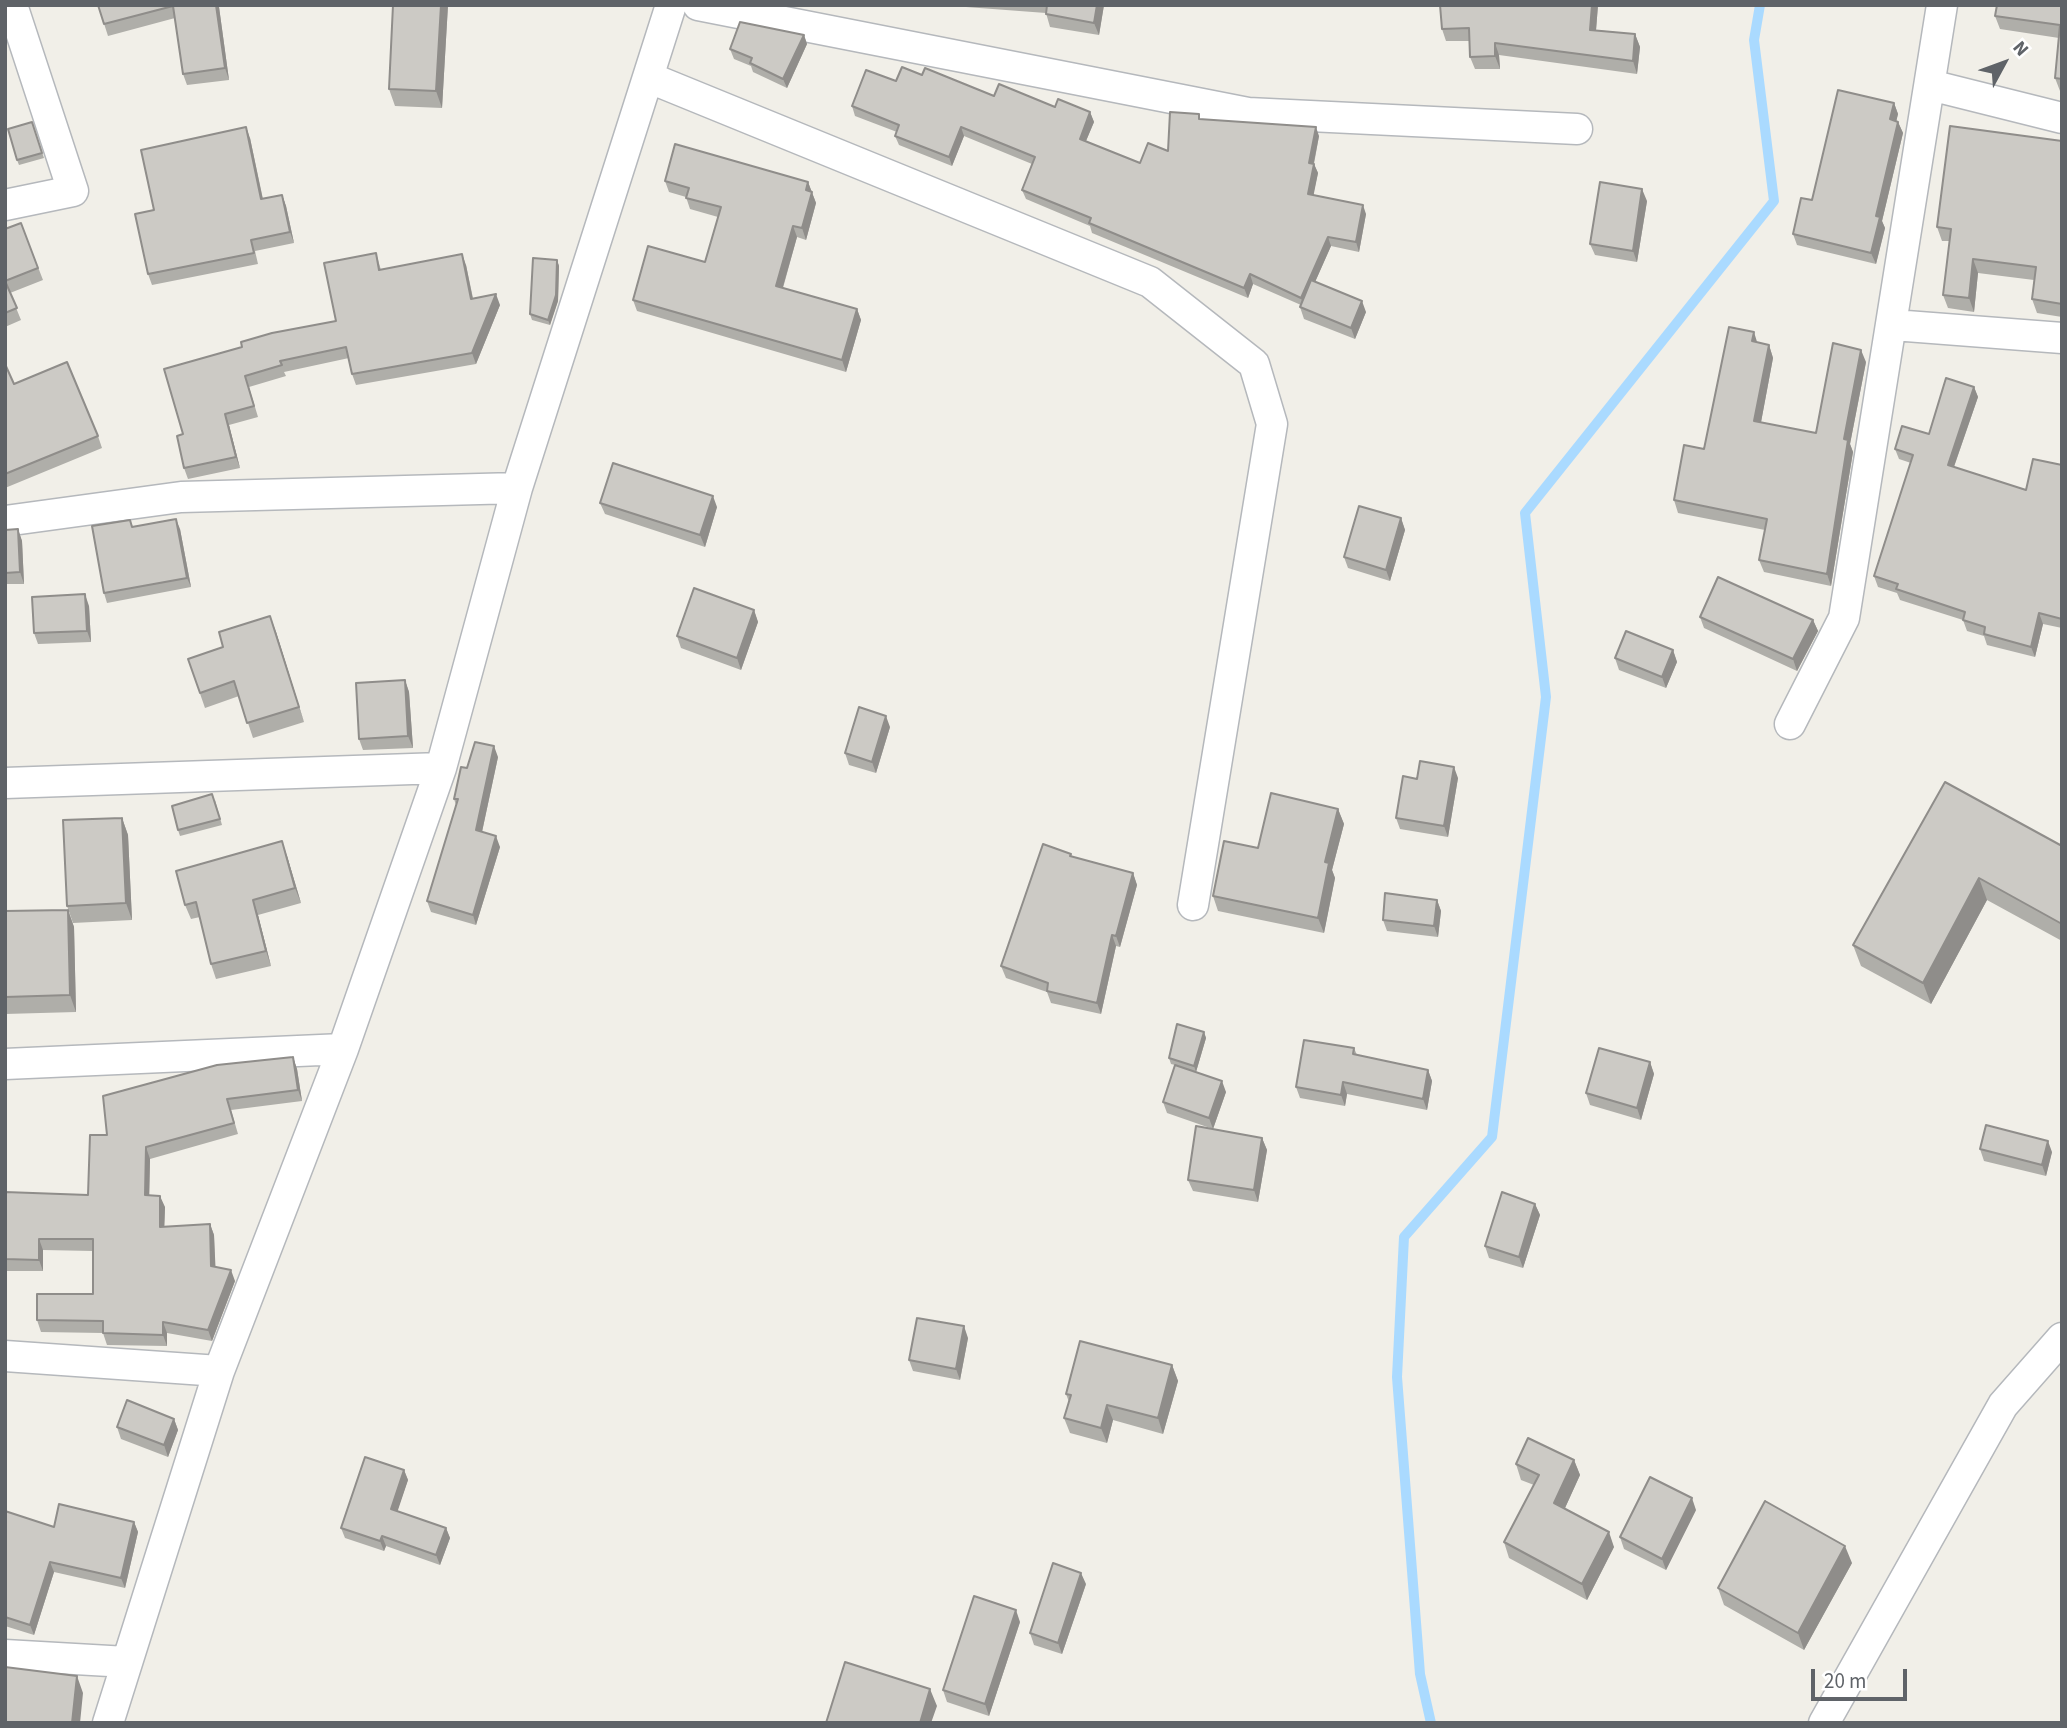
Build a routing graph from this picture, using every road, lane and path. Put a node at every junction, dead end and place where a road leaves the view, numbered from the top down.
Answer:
1 (12, 5) edge
2 (671, 5) edge
3 (698, 5) edge
4 (1942, 5) edge
5 (650, 78) junction
6 (1930, 85) junction
7 (2062, 118) edge
8 (1577, 129) dead end
9 (5, 205) edge
10 (1894, 325) junction
11 (2062, 338) edge
12 (516, 488) junction
13 (5, 521) edge
14 (1790, 724) dead end
15 (441, 768) junction
16 (5, 783) edge
17 (1193, 905) dead end
18 (343, 1049) junction
19 (5, 1064) edge
20 (2062, 1338) edge
21 (5, 1356) edge
22 (219, 1371) junction
23 (5, 1655) edge
24 (127, 1662) junction
25 (108, 1723) edge
26 (1824, 1723) edge

1 - 9 street
2 - 5 street
3 - 8 street
4 - 6 street
5 - 12 street
5 - 17 street
6 - 7 street
6 - 10 street
10 - 11 street
10 - 14 street
12 - 13 street
12 - 15 street
15 - 16 street
15 - 18 street
18 - 19 street
18 - 22 street
20 - 26 street
21 - 22 street
22 - 24 street
23 - 24 street
24 - 25 street

